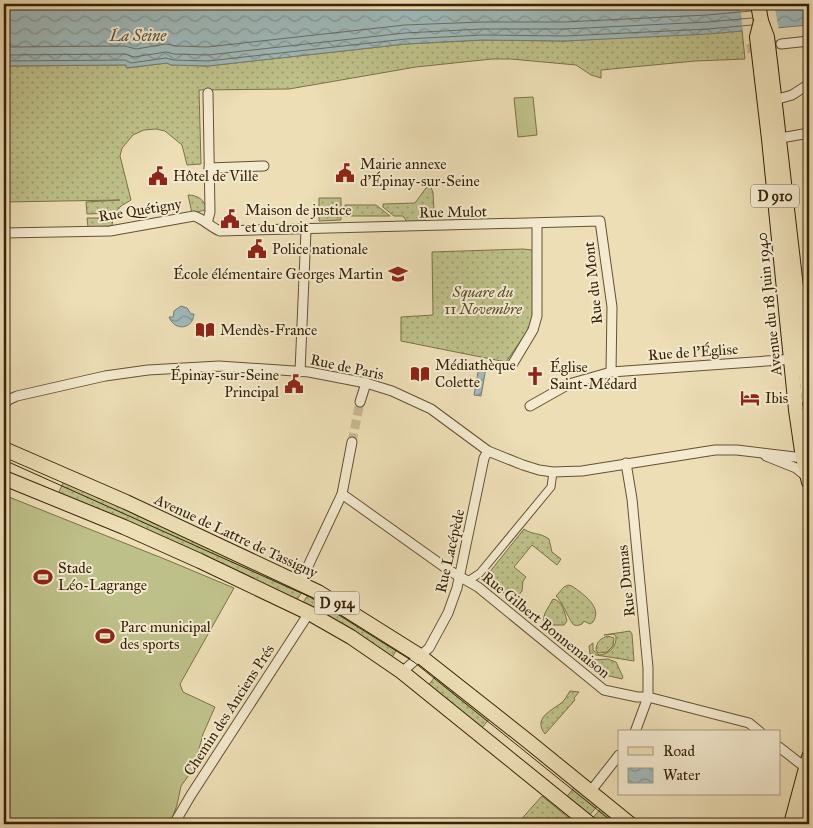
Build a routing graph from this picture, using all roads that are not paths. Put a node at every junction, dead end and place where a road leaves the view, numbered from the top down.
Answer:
1 (758, 4) edge
2 (809, 41) edge
3 (782, 44) tunnel mouth
4 (809, 84) edge
5 (208, 93) dead end
6 (770, 101) junction
7 (809, 133) edge
8 (774, 139) junction
9 (264, 166) dead end
10 (210, 168) junction
11 (600, 221) joint
12 (207, 223) junction
13 (537, 224) junction
14 (306, 230) junction
15 (4, 233) edge
16 (805, 357) junction
17 (791, 359) junction
18 (512, 364) dead end
19 (300, 372) junction
20 (611, 372) junction
21 (366, 383) junction
22 (804, 396) edge
23 (809, 400) edge
24 (360, 402) tunnel mouth
25 (4, 406) edge
26 (530, 406) dead end
27 (352, 442) tunnel mouth
28 (4, 449) edge
29 (488, 451) junction
30 (759, 453) junction
31 (806, 460) edge
32 (626, 463) junction
33 (553, 472) junction
34 (4, 478) edge
35 (809, 480) edge
36 (342, 494) junction
37 (459, 577) junction
38 (468, 581) junction
39 (300, 583) junction
40 (309, 613) junction
41 (420, 656) junction
42 (402, 672) junction
43 (648, 696) junction
44 (636, 730) edge
45 (757, 730) edge
46 (780, 748) edge
47 (618, 756) edge
48 (808, 762) edge
49 (590, 792) junction
50 (809, 798) edge
51 (174, 824) edge
52 (590, 824) edge
53 (630, 824) edge
54 (791, 824) edge
55 (800, 824) edge

1 - 6 main road, Avenue du 18 Juin 1940 / D 910, bridge
2 - 3 street
4 - 6 street
5 - 10 street
6 - 8 main road, Avenue du 18 Juin 1940 / D 910
7 - 8 street
8 - 16 main road, Avenue du 18 Juin 1940 / D 910
8 - 17 main road, Avenue du 18 Juin 1940 / D 910
9 - 10 street
10 - 12 street
11 - 13 street, Rue Mulot
11 - 20 street, Rue du Mont
12 - 14 street, Rue Quétigny
12 - 15 street, Rue Quétigny
13 - 14 street, Rue Mulot
13 - 18 street
14 - 19 street
16 - 17 street, Rue de l'Église
16 - 22 main road, Avenue du 18 Juin 1940 / D 910
17 - 20 street, Rue de l'Église
17 - 22 main road, Avenue du 18 Juin 1940 / D 910
19 - 21 street, Rue de Paris
19 - 25 street, Rue de Paris
20 - 26 street, Rue de l'Église
21 - 24 street
21 - 29 street, Rue de Paris
22 - 23 main road, Avenue du 18 Juin 1940 / D 910
22 - 31 main road, Avenue du 18 Juin 1940 / D 910
27 - 36 street
28 - 39 main road, Avenue de Lattre de Tassigny / D 914
29 - 33 street, Rue de Paris
29 - 37 street, Rue Lacépède
30 - 31 street, Rue de Paris
30 - 32 street, Rue de Paris
30 - 35 street, Rue de Paris
31 - 35 main road, D 910
32 - 33 street, Rue de Paris
32 - 43 street, Rue Dumas
33 - 38 street
34 - 40 main road, D 914
36 - 37 street, Rue Gilbert Bonnemaison
36 - 39 street
37 - 38 street, Rue Gilbert Bonnemaison
37 - 41 street, Rue Lacépède
38 - 43 street, Rue Gilbert Bonnemaison
39 - 41 main road, Avenue de Lattre de Tassigny / D 914
40 - 42 main road, D 914
40 - 51 street, Chemin des Anciens Prés
41 - 42 street, Rue Lacépède
41 - 49 main road, Avenue de Lattre de Tassigny / D 914
42 - 52 main road, D 914
43 - 44 street
43 - 45 street, Rue Gilbert Bonnemaison
46 - 48 street
47 - 49 street
48 - 54 main road
49 - 53 main road, Avenue de Lattre de Tassigny / D 914
50 - 55 main road

